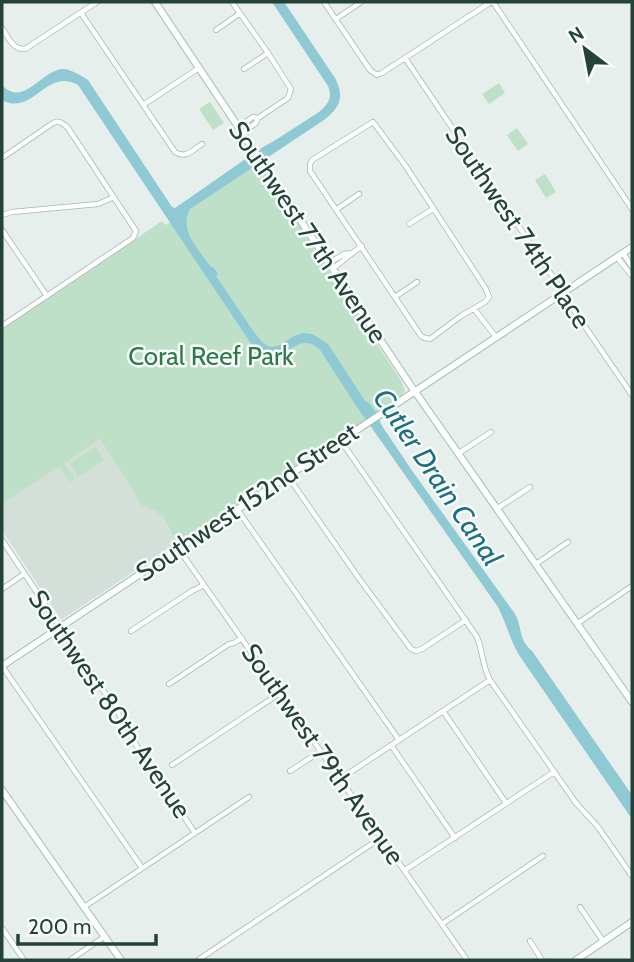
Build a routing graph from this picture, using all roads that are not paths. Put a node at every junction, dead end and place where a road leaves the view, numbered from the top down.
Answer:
1 (97, 2) edge
2 (155, 2) edge
3 (232, 2) edge
4 (324, 2) edge
5 (361, 2) edge
6 (492, 2) edge
7 (81, 13) junction
8 (239, 14) junction
9 (336, 19) junction
10 (2, 28) edge
11 (216, 30) dead end
12 (268, 53) junction
13 (405, 58) junction
14 (199, 68) junction
15 (244, 69) dead end
16 (144, 105) junction
17 (240, 130) junction
18 (202, 144) dead end
19 (2, 158) edge
20 (359, 194) dead end
21 (114, 197) junction
22 (337, 209) junction
23 (433, 209) junction
24 (632, 209) edge
25 (2, 215) edge
26 (409, 224) dead end
27 (2, 230) edge
28 (362, 246) junction
29 (632, 247) edge
30 (620, 255) junction
31 (331, 266) junction
32 (632, 267) edge
33 (632, 276) edge
34 (417, 282) dead end
35 (562, 293) junction
36 (47, 296) junction
37 (395, 297) junction
38 (475, 310) junction
39 (2, 326) edge
40 (494, 338) junction
41 (415, 391) junction
42 (632, 395) edge
43 (491, 432) dead end
44 (340, 440) junction
45 (459, 453) junction
46 (287, 475) junction
47 (530, 487) dead end
48 (237, 508) junction
49 (498, 508) junction
50 (2, 540) edge
51 (568, 542) dead end
52 (178, 548) junction
53 (536, 564) junction
54 (24, 574) junction
55 (203, 583) junction
56 (632, 586) edge
57 (2, 589) edge
58 (466, 620) junction
59 (578, 622) junction
60 (60, 627) junction
61 (131, 631) dead end
62 (240, 636) junction
63 (2, 666) edge
64 (490, 680) junction
65 (169, 684) dead end
66 (280, 693) junction
67 (632, 702) edge
68 (443, 711) junction
69 (399, 740) junction
70 (391, 745) junction
71 (321, 751) junction
72 (172, 765) dead end
73 (289, 771) dead end
74 (554, 772) junction
75 (340, 779) junction
76 (2, 790) edge
77 (249, 797) dead end
78 (506, 803) junction
79 (195, 833) junction
80 (382, 837) junction
81 (455, 838) junction
82 (543, 856) dead end
83 (142, 868) junction
84 (405, 870) junction
85 (632, 876) edge
86 (84, 907) junction
87 (580, 907) dead end
88 (632, 922) edge
89 (442, 924) junction
90 (2, 928) edge
91 (104, 937) junction
92 (530, 941) dead end
93 (603, 941) junction
94 (24, 960) edge
95 (70, 960) edge
96 (121, 960) edge
97 (198, 960) edge
98 (467, 960) edge
99 (542, 960) edge
100 (576, 960) edge

1 - 7 street
2 - 14 street, Southwest 77th Avenue
3 - 8 street
4 - 9 street
5 - 9 street
6 - 13 street
6 - 24 street
7 - 10 street
7 - 16 street
8 - 11 street
8 - 12 street
9 - 13 street
12 - 15 street
12 - 17 street
13 - 35 street, Southwest 74th Place
14 - 16 street
14 - 17 street, Southwest 77th Avenue
16 - 18 street
17 - 31 street, Southwest 77th Avenue
19 - 21 street
20 - 22 street
21 - 25 street
21 - 36 street
22 - 23 street
22 - 28 street
23 - 26 street
23 - 38 street
27 - 36 street
28 - 31 street
28 - 37 street
29 - 30 street, Southwest 152nd Street
30 - 32 street
30 - 33 street
30 - 35 street, Southwest 152nd Street
31 - 41 street, Southwest 77th Avenue
34 - 37 street
35 - 40 street, Southwest 152nd Street
35 - 42 street, Southwest 74th Place
36 - 39 street
37 - 38 street
38 - 40 street
40 - 41 street, Southwest 152nd Street
41 - 44 street, Southwest 152nd Street
41 - 45 street, Southwest 77th Avenue
43 - 45 street
44 - 46 street, Southwest 152nd Street
44 - 58 street
45 - 49 street, Southwest 77th Avenue
46 - 48 street, Southwest 152nd Street
46 - 58 street
47 - 49 street
48 - 52 street, Southwest 152nd Street
48 - 69 street
49 - 53 street, Southwest 77th Avenue
50 - 54 street, Southwest 80th Avenue
51 - 53 street
52 - 55 street, Southwest 79th Avenue
52 - 60 street, Southwest 152nd Street
53 - 59 street, Southwest 77th Avenue
54 - 57 street
54 - 60 street, Southwest 80th Avenue
55 - 61 street
55 - 62 street, Southwest 79th Avenue
56 - 59 street
58 - 64 street
59 - 67 street, Southwest 77th Avenue
60 - 63 street, Southwest 152nd Street
60 - 79 street, Southwest 80th Avenue
62 - 65 street
62 - 66 street, Southwest 79th Avenue
63 - 83 street
64 - 68 street
64 - 74 street
66 - 71 street, Southwest 79th Avenue
66 - 72 street
68 - 69 street
68 - 78 street
69 - 70 street
70 - 75 street
70 - 81 street
71 - 73 street
71 - 75 street, Southwest 79th Avenue
74 - 78 street
74 - 85 street
75 - 80 street, Southwest 79th Avenue
76 - 86 street
77 - 79 street
78 - 81 street
79 - 83 street
80 - 84 street, Southwest 79th Avenue
80 - 97 street
81 - 84 street
82 - 89 street
83 - 86 street
84 - 89 street, Southwest 79th Avenue
86 - 91 street
87 - 93 street
88 - 93 street
89 - 98 street, Southwest 79th Avenue
90 - 94 street
91 - 95 street
91 - 96 street
92 - 99 street
93 - 100 street

